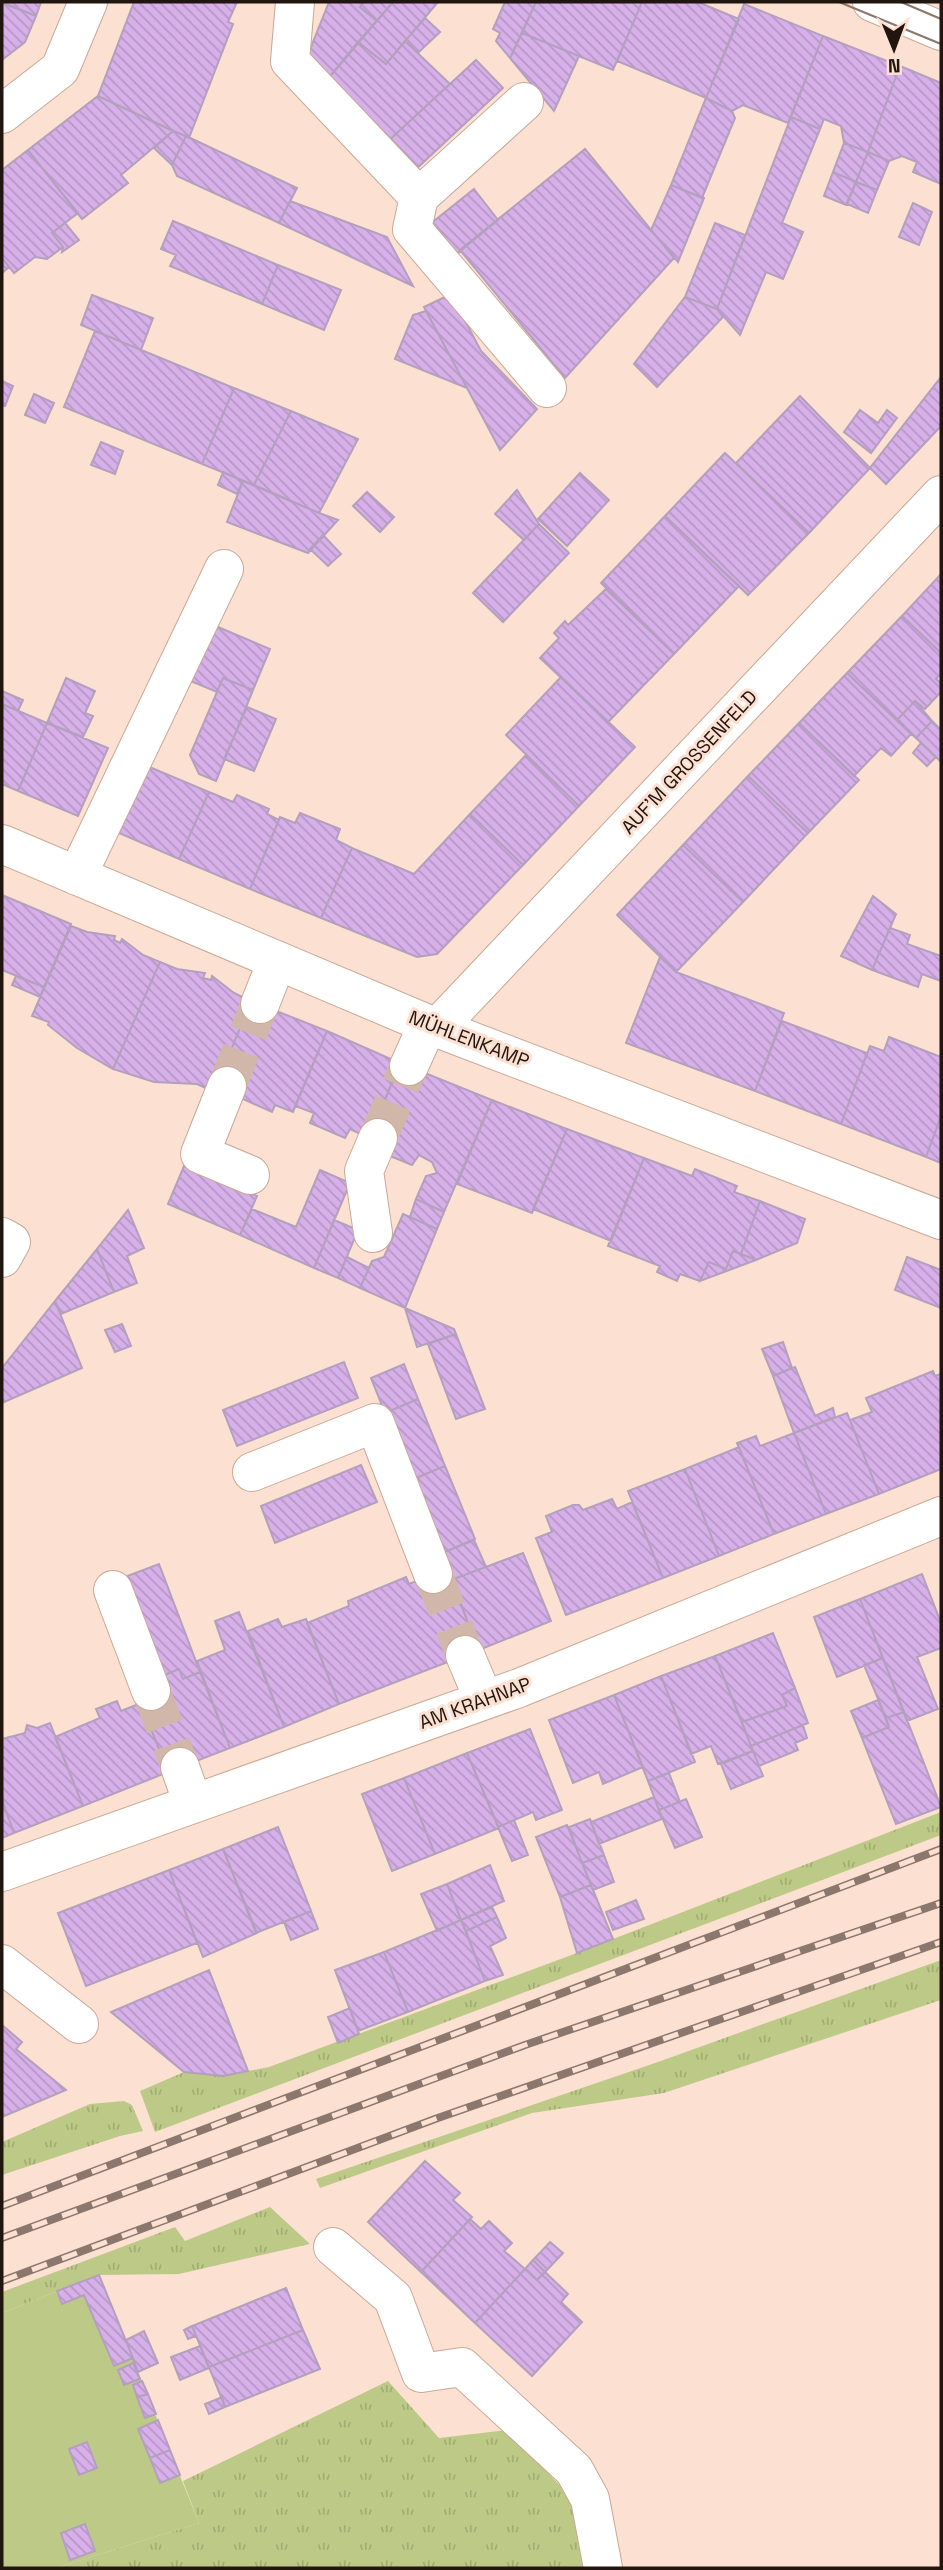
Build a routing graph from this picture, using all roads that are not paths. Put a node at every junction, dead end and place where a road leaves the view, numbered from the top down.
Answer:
1 (88, 2) edge
2 (295, 2) edge
3 (872, 2) edge
4 (941, 31) edge
5 (524, 102) dead end
6 (2, 114) edge
7 (419, 197) junction
8 (547, 388) dead end
9 (941, 495) edge
10 (224, 569) dead end
11 (2, 844) edge
12 (77, 876) junction
13 (277, 961) junction
14 (260, 1004) tunnel mouth
15 (433, 1026) junction
16 (409, 1066) tunnel mouth
17 (227, 1086) tunnel mouth
18 (378, 1138) tunnel mouth
19 (250, 1175) dead end
20 (941, 1220) edge
21 (373, 1233) dead end
22 (2, 1237) edge
23 (2, 1258) edge
24 (252, 1472) dead end
25 (941, 1516) edge
26 (433, 1574) tunnel mouth
27 (113, 1590) dead end
28 (465, 1655) tunnel mouth
29 (151, 1692) tunnel mouth
30 (484, 1700) junction
31 (180, 1767) tunnel mouth
32 (193, 1804) junction
33 (2, 1872) edge
34 (2, 1964) edge
35 (79, 2024) dead end
36 (333, 2247) dead end
37 (603, 2568) edge

1 - 6 street
2 - 7 street
3 - 4 street
5 - 7 street
7 - 8 street
9 - 15 street, AUF'M GROSSENFELD
10 - 12 street
11 - 12 street, MÜHLENKAMP
12 - 13 street, MÜHLENKAMP
13 - 14 street
13 - 15 street, MÜHLENKAMP
15 - 16 street, AUF'M GROSSENFELD
15 - 20 street, MÜHLENKAMP
17 - 19 street
18 - 21 street
22 - 23 street
24 - 26 street
25 - 30 street, AM KRAHNAP
27 - 29 street
28 - 30 street
30 - 32 street, AM KRAHNAP
31 - 32 street
32 - 33 street, AM KRAHNAP
34 - 35 street
36 - 37 street

